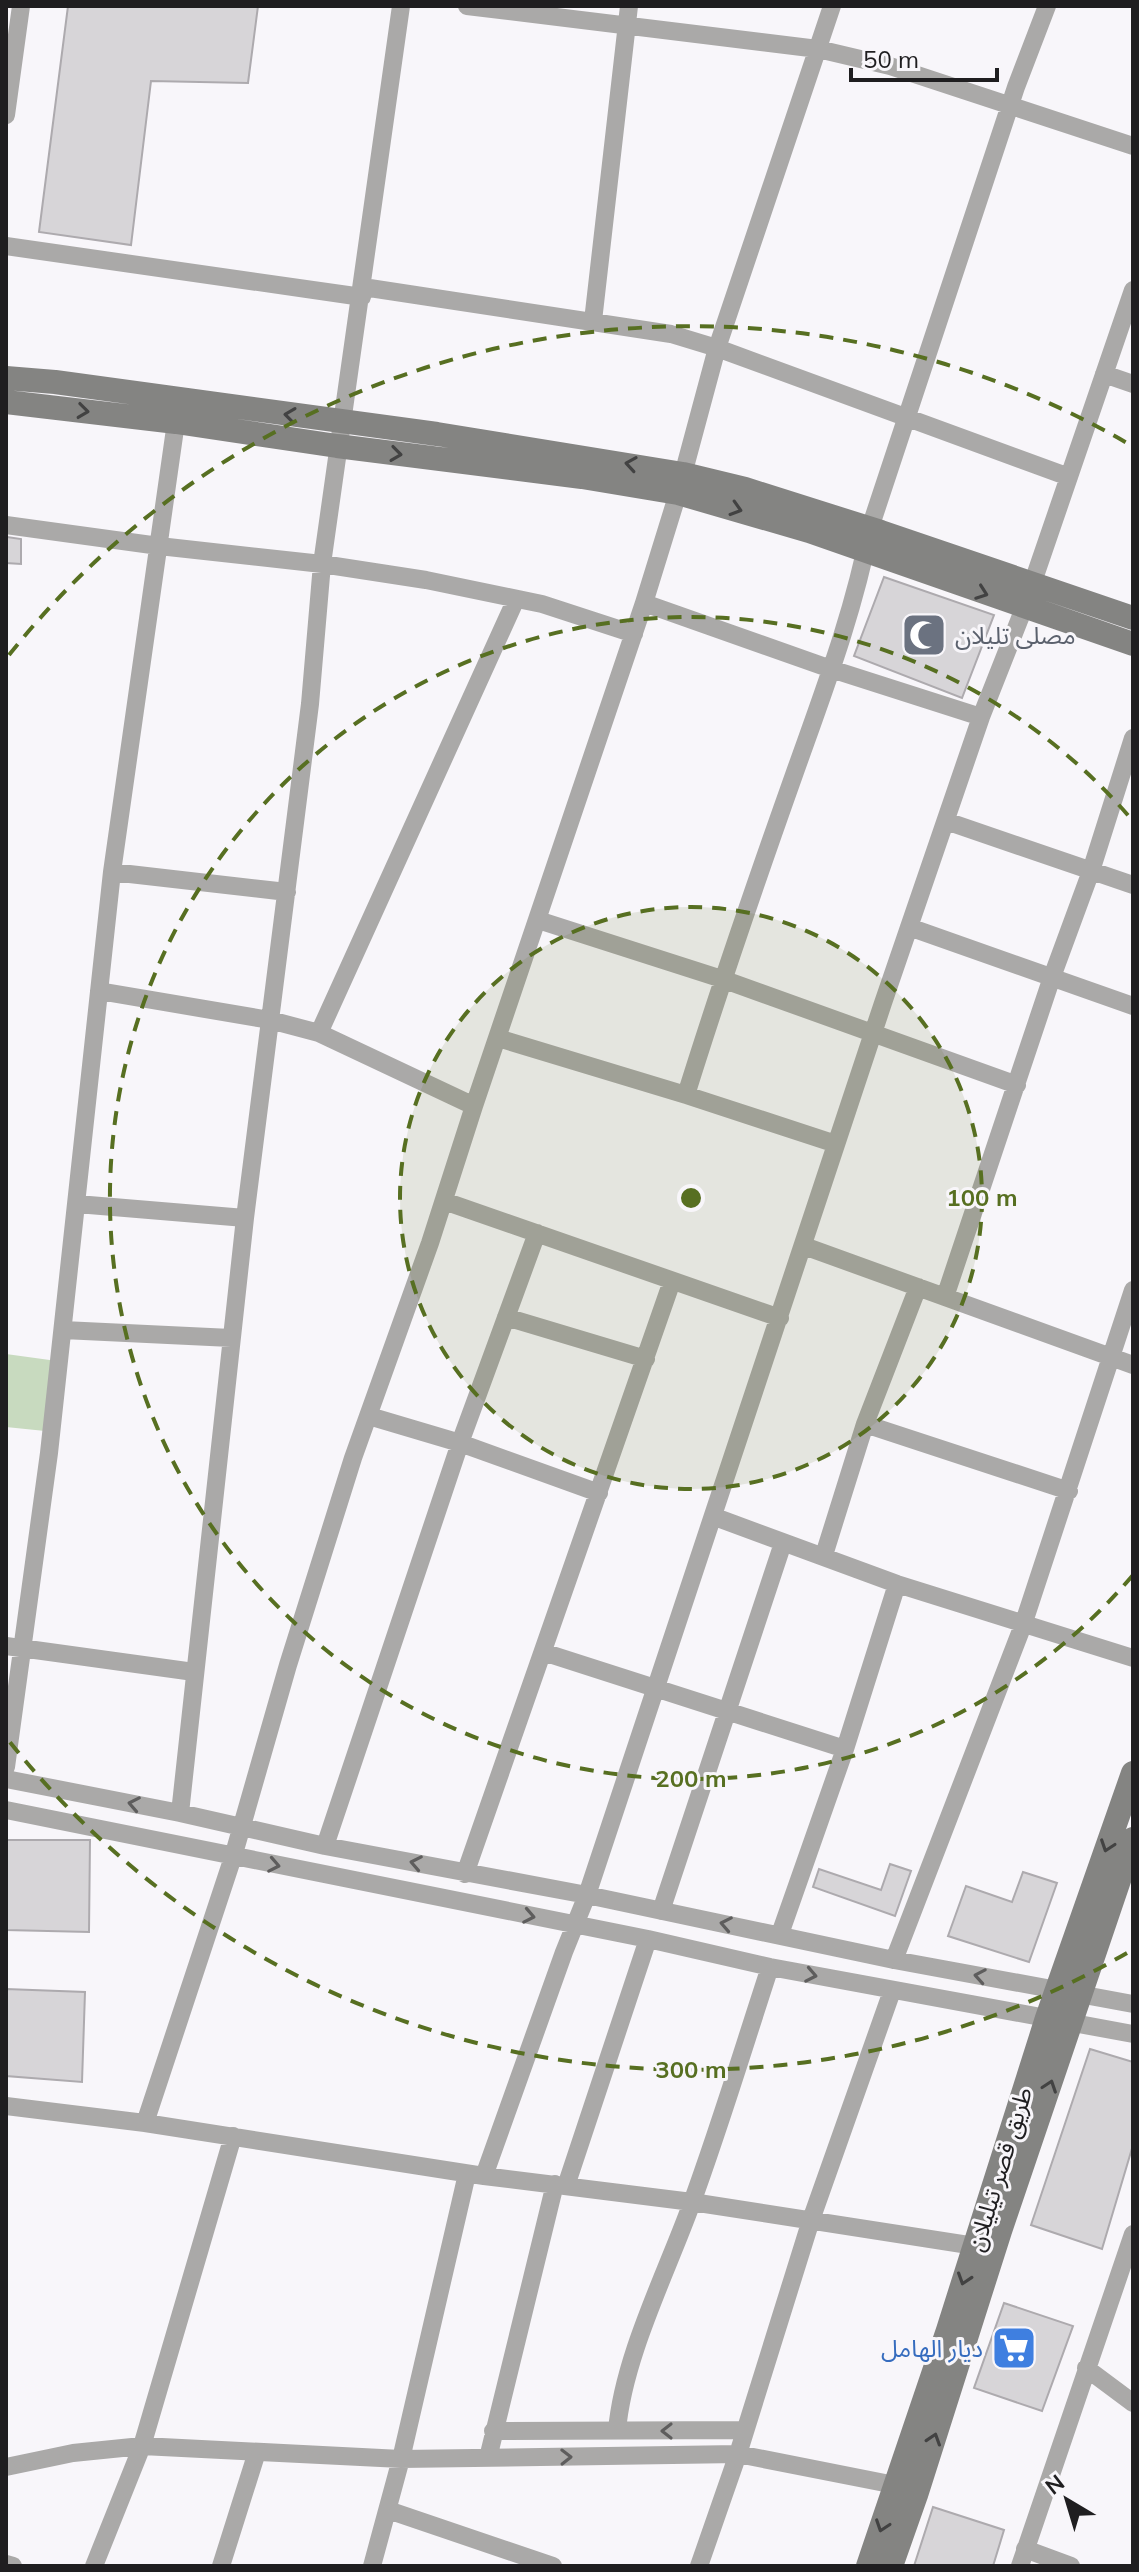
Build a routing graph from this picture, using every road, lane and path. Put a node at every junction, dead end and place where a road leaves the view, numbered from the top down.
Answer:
1 (21, 6) edge
2 (401, 6) edge
3 (467, 6) edge
4 (832, 6) edge
5 (1047, 6) edge
6 (628, 15) edge
7 (818, 49) junction
8 (1011, 105) junction
9 (6, 115) edge
10 (1133, 146) edge
11 (6, 246) edge
12 (1133, 290) edge
13 (362, 292) junction
14 (593, 321) junction
15 (717, 348) junction
16 (1104, 374) junction
17 (6, 378) edge
18 (1133, 384) edge
19 (6, 402) edge
20 (908, 419) junction
21 (176, 422) junction
22 (341, 422) junction
23 (337, 446) junction
24 (1069, 477) junction
25 (680, 484) junction
26 (6, 525) edge
27 (870, 528) junction
28 (159, 546) junction
29 (865, 553) junction
30 (322, 564) junction
31 (1031, 584) junction
32 (516, 599) junction
33 (644, 603) junction
34 (1024, 608) junction
35 (1133, 618) edge
36 (634, 634) junction
37 (1133, 644) edge
38 (831, 669) junction
39 (981, 717) junction
40 (1133, 738) edge
41 (946, 821) junction
42 (1091, 871) junction
43 (112, 872) junction
44 (1133, 885) edge
45 (287, 892) junction
46 (538, 920) junction
47 (909, 927) junction
48 (1052, 977) junction
49 (722, 979) junction
50 (99, 991) junction
51 (1133, 1006) edge
52 (270, 1020) junction
53 (319, 1033) junction
54 (875, 1033) junction
55 (498, 1038) junction
56 (1017, 1085) junction
57 (686, 1095) junction
58 (474, 1106) junction
59 (836, 1144) junction
60 (444, 1201) junction
61 (77, 1204) junction
62 (245, 1218) junction
63 (537, 1233) junction
64 (804, 1246) junction
65 (672, 1281) junction
66 (918, 1287) junction
67 (1133, 1290) edge
68 (945, 1297) junction
69 (506, 1317) junction
70 (780, 1318) junction
71 (63, 1330) junction
72 (231, 1338) junction
73 (1111, 1356) junction
74 (646, 1359) junction
75 (1133, 1365) edge
76 (369, 1416) junction
77 (865, 1424) junction
78 (460, 1443) junction
79 (1069, 1491) junction
80 (599, 1493) junction
81 (715, 1517) junction
82 (783, 1543) junction
83 (824, 1555) junction
84 (897, 1584) junction
85 (1023, 1625) junction
86 (14, 1647) edge
87 (543, 1652) junction
88 (1133, 1658) edge
89 (194, 1672) junction
90 (657, 1690) junction
91 (726, 1711) junction
92 (845, 1749) junction
93 (6, 1767) edge
94 (1133, 1773) edge
95 (6, 1779) edge
96 (6, 1810) edge
97 (180, 1813) junction
98 (242, 1827) junction
99 (1133, 1839) edge
100 (325, 1846) junction
101 (233, 1857) junction
102 (465, 1874) junction
103 (587, 1895) junction
104 (661, 1911) junction
105 (576, 1925) junction
106 (780, 1934) junction
107 (648, 1939) junction
108 (894, 1960) junction
109 (770, 1967) junction
110 (892, 1991) junction
111 (1068, 1992) junction
112 (1133, 2004) edge
113 (1047, 2018) junction
114 (1071, 2023) junction
115 (1133, 2034) edge
116 (6, 2106) edge
117 (145, 2123) junction
118 (233, 2136) junction
119 (476, 2175) junction
120 (561, 2185) junction
121 (692, 2202) junction
122 (811, 2220) junction
123 (1133, 2234) edge
124 (975, 2246) junction
125 (1086, 2368) junction
126 (1133, 2403) edge
127 (745, 2430) junction
128 (493, 2431) junction
129 (617, 2431) junction
130 (142, 2446) junction
131 (257, 2452) junction
132 (738, 2454) junction
133 (488, 2458) junction
134 (401, 2459) junction
135 (6, 2467) edge
136 (895, 2485) junction
137 (388, 2510) junction
138 (1023, 2558) edge
139 (6, 2564) edge
140 (13, 2566) edge
141 (94, 2566) edge
142 (221, 2566) edge
143 (372, 2566) edge
144 (553, 2566) edge
145 (699, 2566) edge
146 (868, 2566) edge
147 (891, 2566) edge
148 (1071, 2566) edge

1 - 9 street
2 - 13 street
3 - 6 street
4 - 7 street
5 - 8 street
6 - 7 street
6 - 14 street
7 - 8 street
7 - 15 street
8 - 10 street
8 - 20 street
11 - 13 street
12 - 16 street
13 - 14 street
13 - 22 street
14 - 15 street
15 - 20 street
15 - 25 street
16 - 18 street
16 - 24 street
22 -> 17 main road
19 -> 21 main road
20 - 24 street
20 - 27 street
21 - 23 main road
21 - 28 street
22 - 23 street
25 -> 22 main road
23 -> 25 main road
23 - 30 street
24 - 31 street
25 - 27 main road
25 -> 29 main road
25 - 33 street
26 - 28 street
27 - 29 street
27 - 31 main road
28 - 30 street
28 - 43 street
29 -> 34 main road
29 - 38 street
30 - 32 street
30 - 45 street
31 - 34 street
31 - 35 main road
32 - 36 street
32 - 53 street
33 - 36 street
33 - 38 street
34 - 37 main road
34 - 39 street
36 - 46 street
38 - 39 street
38 - 49 street
39 - 41 street
40 - 42 street
41 - 42 street
41 - 47 street
42 - 44 street
42 - 48 street
43 - 45 street
43 - 50 street
45 - 52 street
46 - 49 street
46 - 55 street
47 - 48 street
47 - 54 street
48 - 51 street
48 - 56 street
49 - 54 street
49 - 57 street
50 - 52 street
50 - 61 street
52 - 53 street
52 - 62 street
53 - 58 street
54 - 56 street
54 - 59 street
55 - 57 street
55 - 58 street
56 - 68 street
57 - 59 street
58 - 60 street
59 - 64 street
60 - 63 street
60 - 76 street
61 - 62 street
61 - 71 street
62 - 72 street
63 - 65 street
63 - 69 street
64 - 66 street
64 - 70 street
65 - 70 street
65 - 74 street
66 - 68 street
66 - 77 street
67 - 73 street
68 - 73 street
69 - 74 street
69 - 78 street
70 - 81 street
71 - 72 street
71 - 86 street
72 - 89 street
73 - 75 street
73 - 79 street
74 - 80 street
76 - 78 street
76 - 98 street
77 - 79 street
77 - 83 street
78 - 80 street
78 - 100 street
79 - 85 street
80 - 87 street
81 - 82 street
81 - 90 street
82 - 83 street
82 - 91 street
83 - 84 street
84 - 85 street
84 - 92 street
85 - 88 street
85 - 108 street
86 - 89 street
86 - 93 street
87 - 90 street
87 - 102 street
89 - 97 street
90 - 91 street
90 - 103 street
91 - 92 street
91 - 104 street
92 - 106 street
94 -> 111 main road, طريق قصر تيليلان
97 -> 95 street
96 - 101 street
97 - 98 street
98 - 100 street
98 - 101 street
99 - 111 main road, طريق قصر تيليلان
102 -> 100 street
101 -> 105 street
101 - 117 street
102 - 103 street
103 - 104 street
103 - 105 street
106 -> 104 street
105 - 107 street
105 - 119 street
106 - 108 street
107 - 109 street
107 - 120 street
111 -> 108 street
109 -> 110 street
109 - 121 street
110 - 113 street
110 - 122 street
111 - 112 street
111 - 113 main road, طريق قصر تيليلان
111 - 114 main road, طريق قصر تيليلان
113 - 114 street
113 - 124 main road, طريق قصر تيليلان
114 - 115 street
147 -> 114 main road, طريق قصر تيليلان
116 - 117 street
117 - 118 street
118 - 119 street
118 - 130 street
119 - 120 street
119 - 134 street
120 - 121 street
120 - 128 street
121 - 122 street
121 - 129 street
122 - 124 street
122 - 127 street
123 - 125 street
124 -> 136 main road, طريق قصر تيليلان
125 - 126 street
125 - 138 street
127 -> 129 street
127 - 132 street
128 - 129 street
128 - 133 street
130 - 131 street
130 - 135 street
130 - 141 street
131 - 134 street
131 - 142 street
133 -> 132 street
132 - 136 street
132 - 145 street
133 - 134 street
134 - 137 street
136 -> 146 main road, طريق قصر تيليلان
137 - 143 street
137 - 144 street
138 - 148 street
139 - 140 street

